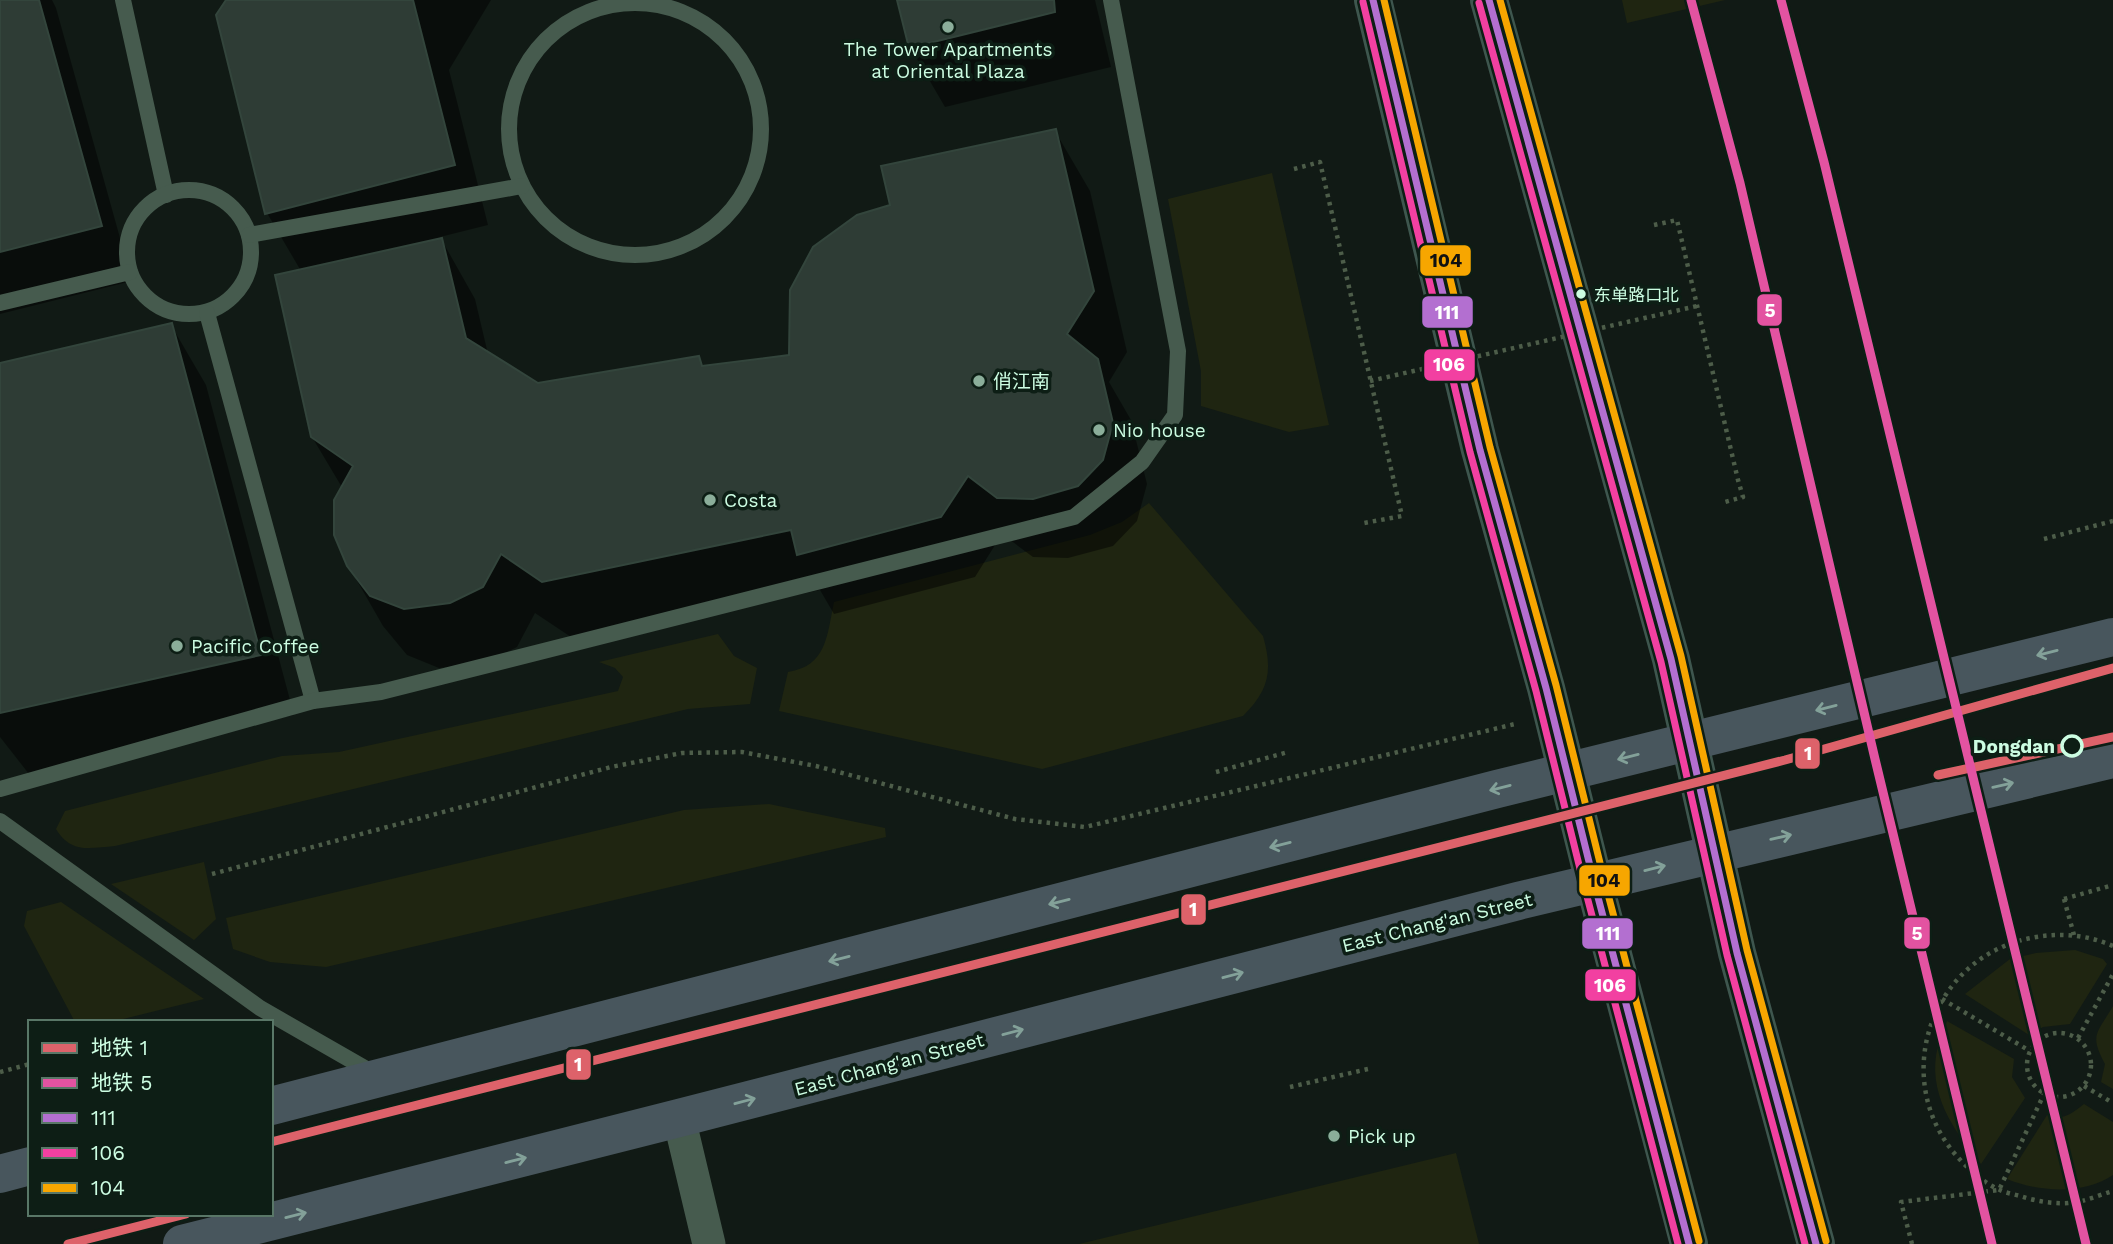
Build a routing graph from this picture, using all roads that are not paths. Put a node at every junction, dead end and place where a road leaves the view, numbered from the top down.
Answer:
1 (123, 0) edge
2 (1111, 0) edge
3 (1373, 0) edge
4 (1489, 0) edge
5 (522, 186) junction
6 (166, 195) junction
7 (249, 235) junction
8 (130, 272) junction
9 (0, 303) edge
10 (207, 313) junction
11 (2113, 637) edge
12 (313, 701) junction
13 (1689, 742) junction
14 (2113, 759) edge
15 (1566, 772) junction
16 (0, 789) edge
17 (0, 821) edge
18 (1715, 853) junction
19 (1594, 882) junction
20 (383, 1079) junction
21 (273, 1106) edge
22 (679, 1118) junction
23 (28, 1167) edge
24 (0, 1174) edge
25 (182, 1244) edge
26 (709, 1244) edge
27 (1689, 1244) edge
28 (1816, 1244) edge

1 - 6 lane
2 - 12 lane
3 - 15 main road
4 - 13 main road
5 - 5 lane
5 - 7 lane
6 - 7 lane
6 - 8 lane
7 - 10 lane
8 - 9 lane
8 - 10 lane
10 - 12 lane
11 -> 13 highway
12 - 16 lane
13 -> 15 highway
13 - 18 main road
18 -> 14 highway, East Chang'an Street
15 - 19 main road
15 -> 20 highway
17 - 20 lane
19 -> 18 highway, East Chang'an Street
18 - 28 main road
22 -> 19 highway, East Chang'an Street
19 - 27 main road
20 - 21 highway
25 -> 22 highway, East Chang'an Street
22 - 26 street
23 - 24 highway

